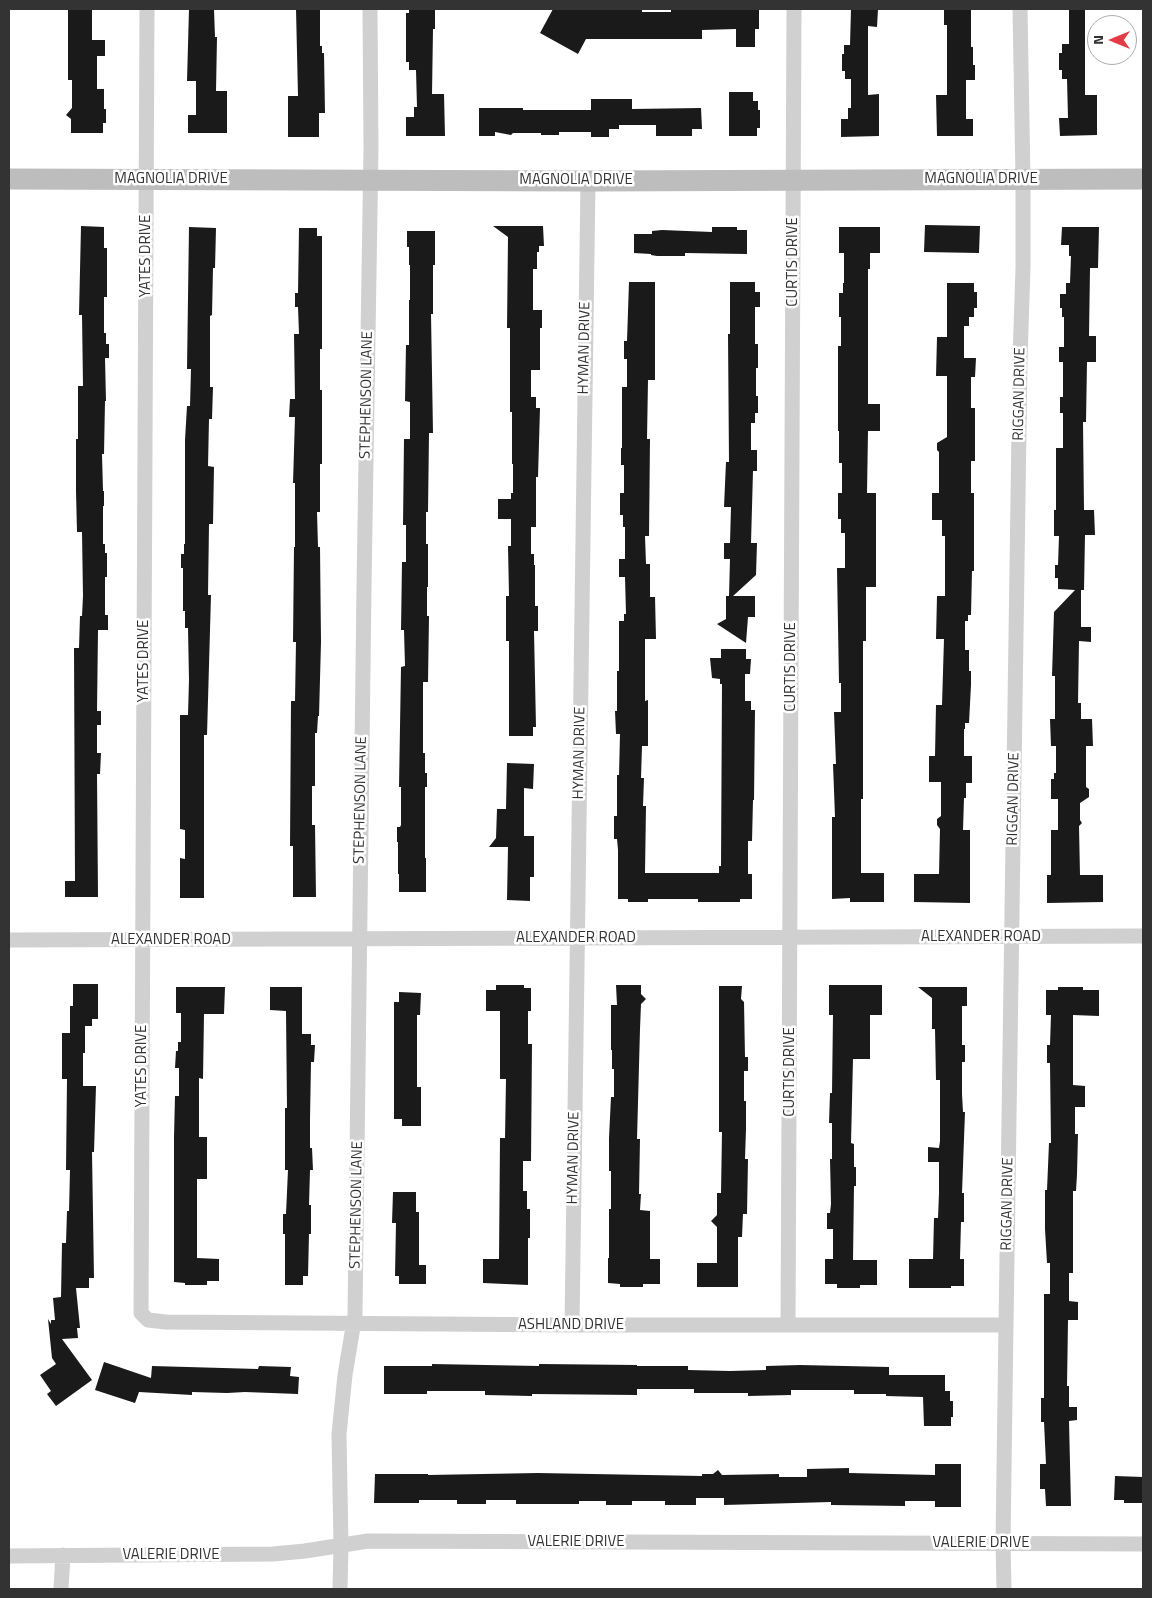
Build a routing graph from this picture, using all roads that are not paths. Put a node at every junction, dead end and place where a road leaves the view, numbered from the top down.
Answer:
1 (147, 9) edge
2 (370, 9) edge
3 (794, 9) edge
4 (1020, 9) edge
5 (146, 178) junction
6 (9, 179) edge
7 (1023, 179) junction
8 (1143, 179) edge
9 (370, 180) junction
10 (793, 180) junction
11 (588, 181) junction
12 (1012, 936) junction
13 (1143, 936) edge
14 (790, 937) junction
15 (577, 938) junction
16 (359, 939) junction
17 (9, 940) edge
18 (142, 940) junction
19 (141, 1313) joint
20 (354, 1323) junction
21 (572, 1325) junction
22 (788, 1325) junction
23 (1006, 1325) junction
24 (1003, 1543) junction
25 (1143, 1544) edge
26 (341, 1546) junction
27 (63, 1555) junction
28 (9, 1556) edge
29 (61, 1589) edge
30 (340, 1589) edge
31 (1004, 1589) edge

1 - 5 street, YATES DRIVE
2 - 9 street, STEPHENSON LANE
3 - 10 street, CURTIS DRIVE
4 - 7 street, RIGGAN DRIVE
5 - 6 street, MAGNOLIA DRIVE
5 - 9 street, MAGNOLIA DRIVE
5 - 18 street, YATES DRIVE
7 - 8 street, MAGNOLIA DRIVE
7 - 10 street, MAGNOLIA DRIVE
7 - 12 street, RIGGAN DRIVE
9 - 11 street, MAGNOLIA DRIVE
9 - 16 street, STEPHENSON LANE
10 - 11 street, MAGNOLIA DRIVE
10 - 14 street, CURTIS DRIVE
11 - 15 street, HYMAN DRIVE
12 - 13 street, ALEXANDER ROAD
12 - 14 street, ALEXANDER ROAD
12 - 23 street, RIGGAN DRIVE
14 - 15 street, ALEXANDER ROAD
14 - 22 street, CURTIS DRIVE
15 - 16 street, ALEXANDER ROAD
15 - 21 street, HYMAN DRIVE
16 - 18 street, ALEXANDER ROAD
16 - 20 street, STEPHENSON LANE
17 - 18 street, ALEXANDER ROAD
18 - 19 street, YATES DRIVE
19 - 20 street, ASHLAND DRIVE
20 - 21 street, ASHLAND DRIVE
20 - 26 street, STEPHENSON LANE
21 - 22 street, ASHLAND DRIVE
22 - 23 street, ASHLAND DRIVE
23 - 24 street, RIGGAN DRIVE
24 - 25 street, VALERIE DRIVE
24 - 26 street, VALERIE DRIVE
24 - 31 street, RIGGAN DRIVE
26 - 27 street, VALERIE DRIVE
26 - 30 street, STEPHENSON LANE
27 - 28 street, VALERIE DRIVE
27 - 29 street

